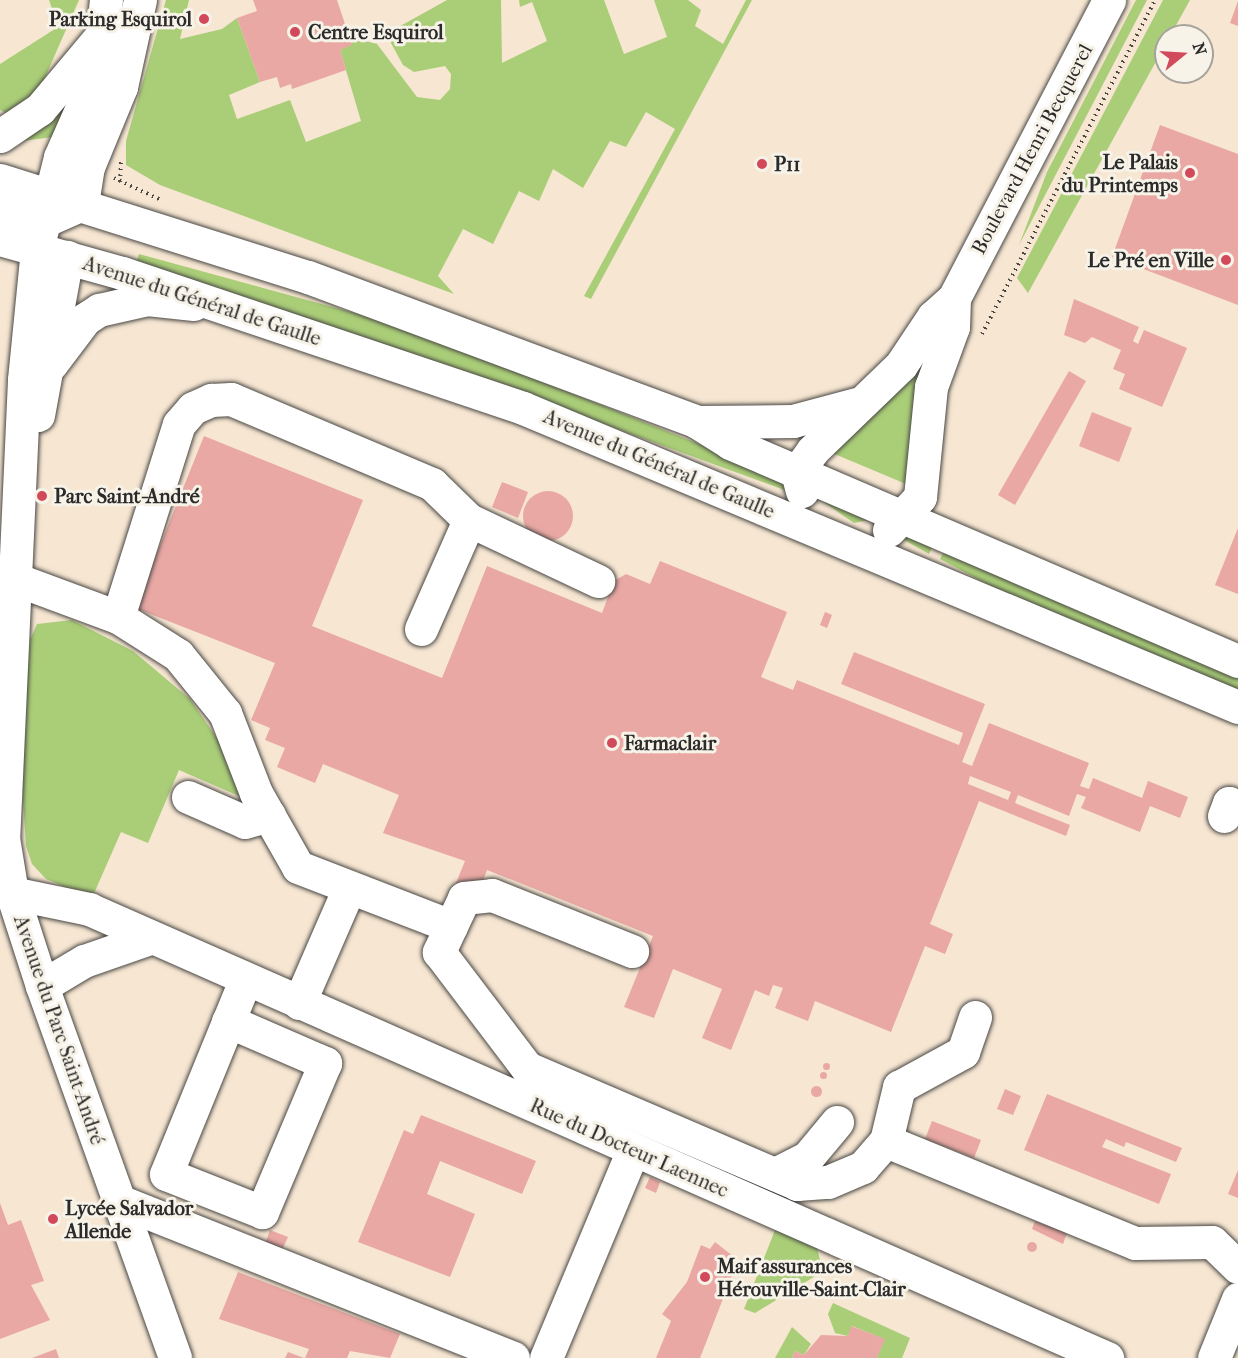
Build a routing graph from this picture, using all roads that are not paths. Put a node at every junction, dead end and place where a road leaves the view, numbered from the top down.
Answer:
1 (106, 0) edge
2 (140, 0) edge
3 (1109, 0) edge
4 (102, 35) junction
5 (0, 136) edge
6 (0, 180) edge
7 (0, 208) edge
8 (56, 225) junction
9 (0, 239) edge
10 (954, 298) junction
11 (221, 307) junction
12 (50, 366) junction
13 (861, 402) junction
14 (697, 422) junction
15 (797, 472) junction
16 (22, 476) junction
17 (904, 518) junction
18 (469, 520) junction
19 (810, 528) junction
20 (848, 543) junction
21 (15, 579) junction
22 (598, 581) dead end
23 (118, 616) junction
24 (421, 629) dead end
25 (1238, 661) edge
26 (1238, 707) edge
27 (3, 734) edge
28 (188, 797) dead end
29 (269, 815) junction
30 (348, 888) junction
31 (12, 892) junction
32 (451, 926) junction
33 (150, 938) junction
34 (632, 951) dead end
35 (245, 980) junction
36 (42, 986) junction
37 (298, 1003) junction
38 (975, 1017) dead end
39 (228, 1021) junction
40 (837, 1122) dead end
41 (886, 1141) junction
42 (633, 1150) junction
43 (775, 1174) junction
44 (119, 1201) junction
45 (1238, 1268) edge
46 (1238, 1299) edge
47 (175, 1358) edge
48 (513, 1358) edge
49 (546, 1358) edge
50 (1107, 1358) edge
51 (1214, 1358) edge

1 - 4 main road
2 - 8 main road
3 - 10 main road, Boulevard Henri Becquerel
4 - 5 main road
4 - 8 main road
6 - 8 main road
7 - 8 main road
8 - 9 main road
8 - 11 main road, Avenue du Général de Gaulle
8 - 12 main road
8 - 14 main road
8 - 16 main road
10 - 13 main road
10 - 17 main road
11 - 12 main road
11 - 19 main road, Avenue du Général de Gaulle
12 - 16 main road
13 - 14 main road
13 - 15 main road
14 - 15 main road
15 - 17 main road
15 - 19 main road
16 - 21 main road, Avenue du Parc Saint-André
17 - 20 main road
17 - 25 main road
18 - 22 main road
18 - 23 main road
18 - 24 main road
19 - 20 main road, Avenue du Général de Gaulle
20 - 26 main road, Avenue du Général de Gaulle
21 - 23 main road
21 - 27 main road, Avenue du Parc Saint-André
23 - 29 main road
27 - 31 main road, Avenue du Parc Saint-André
28 - 29 main road
29 - 30 main road
30 - 32 main road
30 - 37 main road
31 - 33 main road, Rue du Docteur Laennec
31 - 36 main road, Avenue du Parc Saint-André
32 - 34 main road
32 - 43 main road
33 - 35 main road, Rue du Docteur Laennec
33 - 36 main road
35 - 37 main road, Rue du Docteur Laennec
35 - 39 main road
36 - 44 main road, Avenue du Parc Saint-André
37 - 42 main road, Rue du Docteur Laennec
38 - 41 main road
39 - 39 main road
40 - 43 main road
41 - 43 main road
41 - 45 main road
42 - 49 main road
42 - 50 main road, Rue du Docteur Laennec
44 - 47 main road, Avenue du Parc Saint-André
44 - 48 main road
46 - 51 main road

